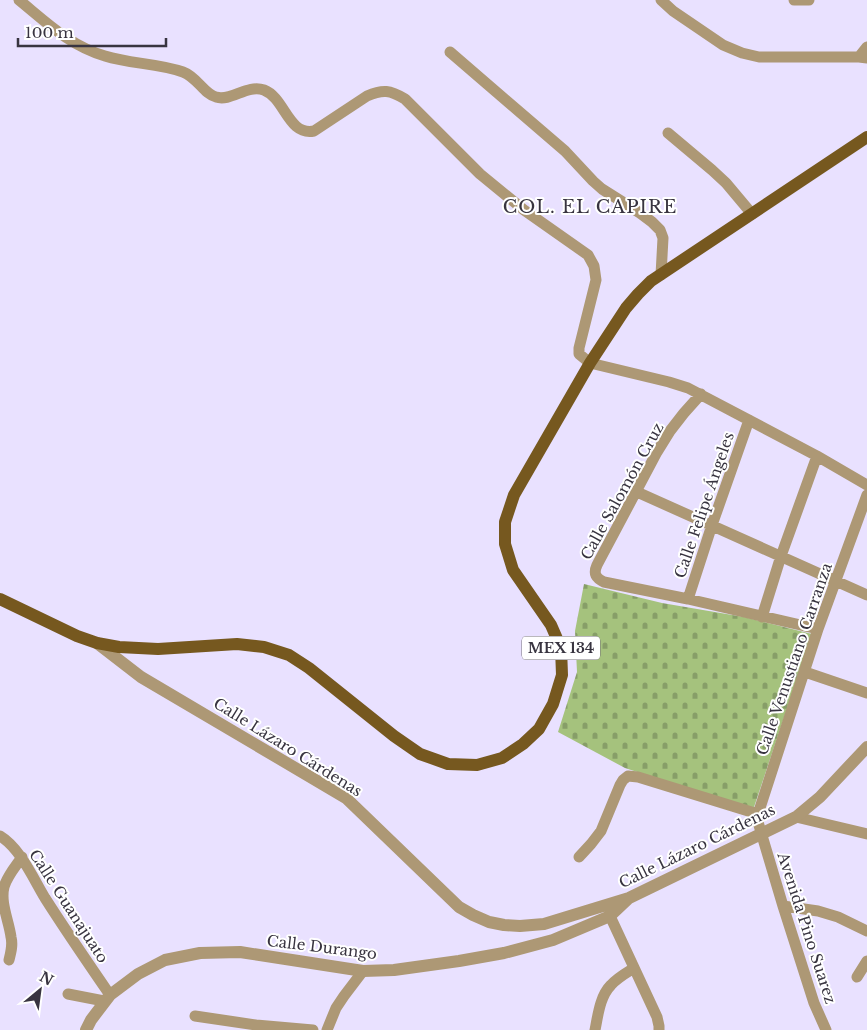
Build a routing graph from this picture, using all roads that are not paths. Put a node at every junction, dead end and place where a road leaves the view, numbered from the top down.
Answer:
1 (19, 0) edge
2 (661, 0) edge
3 (794, 0) edge
4 (809, 0) edge
5 (867, 46) edge
6 (450, 52) dead end
7 (863, 57) edge
8 (668, 133) dead end
9 (867, 137) edge
10 (752, 214) junction
11 (662, 275) junction
12 (590, 363) junction
13 (700, 394) junction
14 (749, 420) junction
15 (817, 456) junction
16 (867, 485) edge
17 (637, 492) junction
18 (867, 495) edge
19 (712, 525) junction
20 (781, 556) junction
21 (836, 581) junction
22 (867, 595) edge
23 (0, 599) edge
24 (688, 599) junction
25 (762, 617) junction
26 (818, 630) junction
27 (97, 643) junction
28 (805, 672) junction
29 (867, 693) edge
30 (867, 747) edge
31 (758, 814) junction
32 (796, 817) junction
33 (762, 833) junction
34 (867, 834) edge
35 (0, 836) edge
36 (22, 857) junction
37 (578, 857) dead end
38 (629, 898) junction
39 (783, 906) junction
40 (610, 916) junction
41 (867, 931) edge
42 (9, 960) dead end
43 (867, 962) edge
44 (634, 968) junction
45 (363, 971) junction
46 (858, 977) dead end
47 (68, 994) dead end
48 (107, 998) junction
49 (195, 1016) dead end
50 (252, 1027) edge
51 (86, 1030) edge
52 (313, 1030) edge
53 (327, 1030) edge
54 (595, 1030) edge
55 (659, 1030) edge
56 (826, 1030) edge

1 - 12 street
2 - 7 street
3 - 4 street
5 - 7 street
6 - 11 street
8 - 10 street
9 - 10 main road, MEX 134
10 - 11 main road, MEX 134
11 - 12 main road, MEX 134
12 - 13 street
12 - 27 main road, MEX 134
13 - 14 street
13 - 17 street, Calle Salomón Cruz
14 - 15 street
14 - 19 street, Calle Felipe Ángeles
15 - 16 street
15 - 20 street
17 - 19 street
17 - 24 street, Calle Salomón Cruz
18 - 21 street, Calle Venustiano Carranza
19 - 20 street
19 - 24 street, Calle Felipe Ángeles
20 - 21 street
20 - 25 street
21 - 22 street
21 - 26 street, Calle Venustiano Carranza
23 - 27 main road, MEX 134
24 - 25 street
25 - 26 street
26 - 28 street, Calle Venustiano Carranza
27 - 38 street, Calle Lázaro Cárdenas
28 - 29 street
28 - 31 street, Calle Venustiano Carranza
30 - 32 street, Calle Lázaro Cárdenas
31 - 33 street
31 - 37 street
32 - 33 street, Calle Lázaro Cárdenas
32 - 34 street
33 - 38 street, Calle Lázaro Cárdenas
33 - 39 street, Avenida Pino Suarez
35 - 36 street, Calle Guanajuato
36 - 42 street
36 - 48 street, Calle Guanajuato
38 - 40 street, Calle Durango
39 - 41 street
39 - 56 street, Avenida Pino Suarez
40 - 44 street
40 - 45 street, Calle Durango
43 - 46 street
44 - 54 street
44 - 55 street
45 - 48 street, Calle Durango
45 - 53 street
47 - 48 street
48 - 51 street, Calle Durango
49 - 50 street
50 - 52 street

